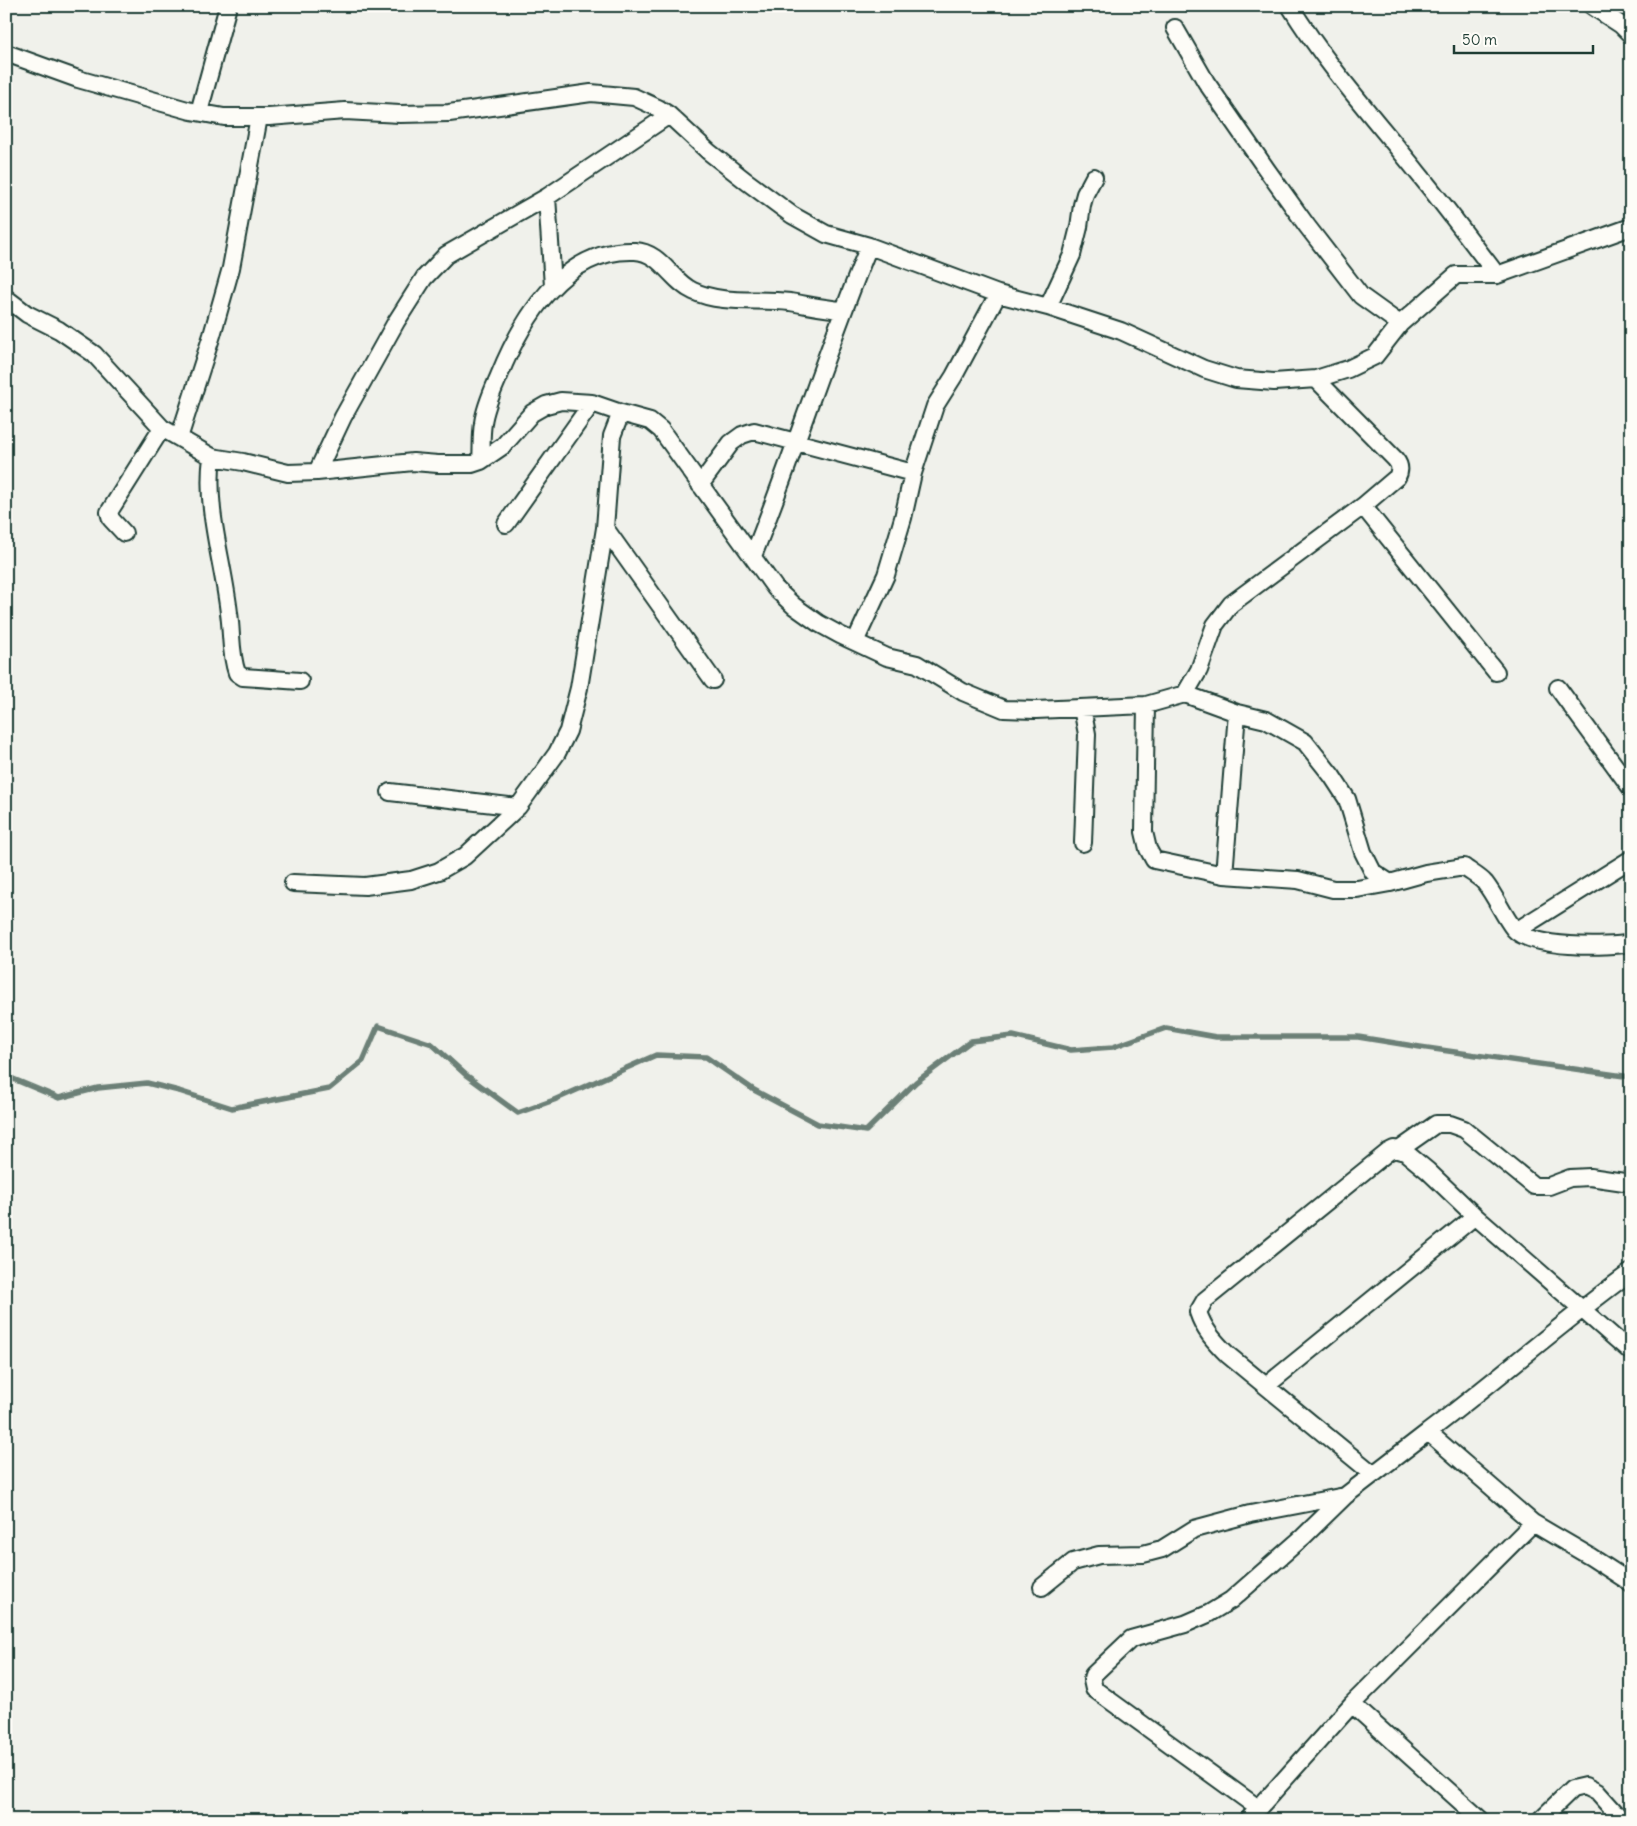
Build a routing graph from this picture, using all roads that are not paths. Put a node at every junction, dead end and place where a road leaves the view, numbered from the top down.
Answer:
1 (228, 6) edge
2 (1290, 6) edge
3 (1592, 6) edge
4 (1175, 28) dead end
5 (1631, 35) edge
6 (6, 52) edge
7 (199, 112) junction
8 (668, 115) junction
9 (259, 117) junction
10 (1094, 177) dead end
11 (547, 197) junction
12 (1631, 227) edge
13 (869, 246) junction
14 (1497, 275) junction
15 (553, 286) junction
16 (998, 294) junction
17 (6, 298) edge
18 (1048, 307) junction
19 (843, 310) junction
20 (1400, 324) junction
21 (1316, 379) junction
22 (592, 404) junction
23 (621, 413) junction
24 (162, 428) junction
25 (179, 438) junction
26 (795, 442) junction
27 (212, 457) junction
28 (481, 460) junction
29 (317, 472) junction
30 (913, 473) junction
31 (700, 485) junction
32 (1363, 506) junction
33 (506, 524) dead end
34 (606, 528) junction
35 (124, 533) dead end
36 (753, 556) junction
37 (855, 642) junction
38 (1496, 672) dead end
39 (713, 680) dead end
40 (300, 681) dead end
41 (1558, 688) dead end
42 (1185, 694) junction
43 (1146, 705) junction
44 (1082, 708) junction
45 (1237, 713) junction
46 (1631, 788) edge
47 (390, 792) dead end
48 (518, 808) junction
49 (1083, 842) dead end
50 (1631, 859) edge
51 (1224, 875) junction
52 (293, 883) dead end
53 (1390, 883) junction
54 (1516, 931) junction
55 (1631, 943) edge
56 (1400, 1150) junction
57 (1631, 1183) edge
58 (1475, 1216) junction
59 (1631, 1272) edge
60 (1580, 1308) junction
61 (1631, 1352) edge
62 (1266, 1386) junction
63 (1428, 1432) junction
64 (1372, 1474) junction
65 (1345, 1496) junction
66 (1532, 1523) junction
67 (1630, 1582) edge
68 (1042, 1587) dead end
69 (1352, 1704) junction
70 (1253, 1814) edge
71 (1481, 1820) edge
72 (1540, 1820) edge
73 (1622, 1820) edge

1 - 7 street
2 - 14 street
3 - 5 street
4 - 20 street
6 - 7 street
7 - 9 street
8 - 9 street
8 - 11 street
8 - 13 street
9 - 25 street
10 - 18 street
11 - 15 street
11 - 29 street
12 - 14 street
13 - 16 street
13 - 19 street
14 - 20 street
15 - 19 street
15 - 28 street
16 - 18 street
16 - 30 street
17 - 24 street
18 - 21 street
19 - 26 street
20 - 21 street
21 - 32 street
22 - 23 street
22 - 28 street
22 - 33 street
23 - 31 street
23 - 34 street
24 - 25 street
24 - 35 street
25 - 27 street
26 - 30 street
26 - 31 street
26 - 36 street
27 - 29 street
27 - 40 street
28 - 29 street
30 - 37 street
31 - 36 street
32 - 38 street
32 - 42 street
34 - 39 street
34 - 48 street
36 - 37 street
37 - 44 street
41 - 46 street
42 - 43 street
42 - 45 street
43 - 44 street
43 - 51 street
44 - 49 street
45 - 51 street
45 - 53 street
47 - 48 street
48 - 52 street
50 - 54 street
51 - 53 street
53 - 54 street
54 - 55 street
56 - 57 street
56 - 58 street
56 - 62 street
58 - 60 street
58 - 62 street
59 - 60 street
60 - 61 street
60 - 63 street
62 - 64 street
63 - 64 street
63 - 66 street
64 - 65 street
65 - 68 street
65 - 70 street
66 - 67 street
66 - 69 street
69 - 70 street
69 - 71 street
72 - 73 street

